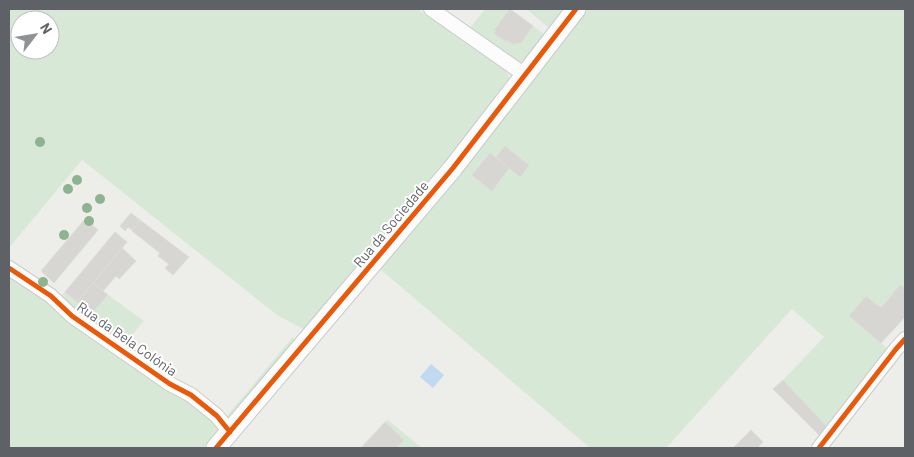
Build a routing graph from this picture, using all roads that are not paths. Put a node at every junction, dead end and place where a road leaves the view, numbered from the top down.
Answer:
1 (431, 9) edge
2 (576, 9) edge
3 (525, 75) junction
4 (9, 268) edge
5 (905, 339) edge
6 (230, 432) junction
7 (216, 448) edge
8 (819, 448) edge

1 - 3 street
2 - 3 street, Rua da Sociedade
3 - 6 street, Rua da Sociedade
4 - 6 street, Rua da Bela Colónia
5 - 8 street
6 - 7 street, Rua da Sociedade

